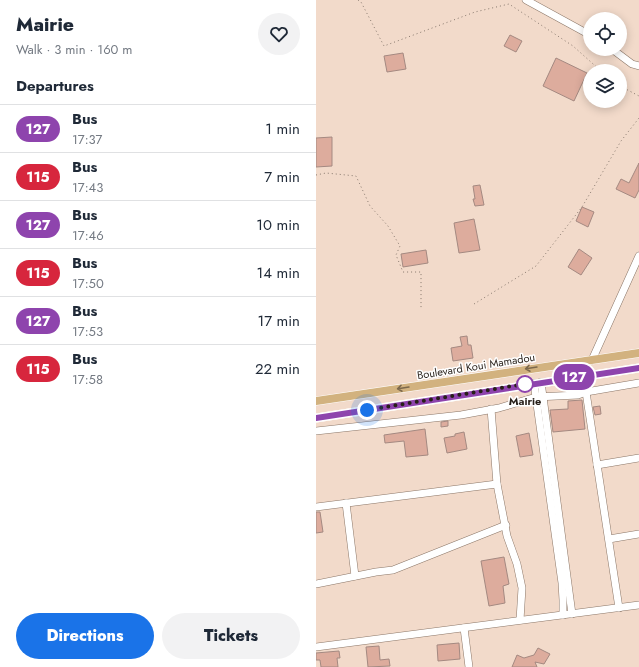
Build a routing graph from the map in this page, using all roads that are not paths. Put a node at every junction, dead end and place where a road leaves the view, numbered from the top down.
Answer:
1 (526, 0) edge
2 (583, 31) edge
3 (621, 56) edge
4 (639, 66) edge
5 (639, 256) edge
6 (639, 353) edge
7 (592, 360) junction
8 (639, 368) edge
9 (538, 382) junction
10 (639, 383) edge
11 (586, 392) junction
12 (540, 397) junction
13 (316, 401) edge
14 (492, 409) junction
15 (316, 418) edge
16 (316, 431) edge
17 (639, 458) edge
18 (598, 465) junction
19 (497, 484) junction
20 (346, 503) junction
21 (316, 507) edge
22 (506, 524) junction
23 (639, 534) edge
24 (609, 539) junction
25 (355, 576) junction
26 (316, 584) edge
27 (639, 605) edge
28 (619, 608) junction
29 (572, 614) junction
30 (563, 616) junction
31 (520, 620) junction
32 (464, 628) junction
33 (316, 647) edge
34 (469, 667) edge

1 - 2 street
3 - 4 street
5 - 7 street
6 - 7 main road, Boulevard Koui Mamadou
7 -> 13 main road, Boulevard Koui Mamadou
8 - 9 main road
9 - 12 street
9 - 15 main road
10 - 11 street
11 - 12 street
11 - 18 street
12 - 14 street
12 - 29 street
12 - 30 street
14 - 16 street
14 - 19 street
17 - 18 street
18 - 24 street
19 - 20 street
19 - 22 street
20 - 21 street
20 - 25 street
22 - 25 street
22 - 31 street
23 - 24 street
24 - 28 street
25 - 26 street
27 - 28 street
28 - 29 street
29 - 30 street
30 - 31 street
31 - 32 street
32 - 33 street
32 - 34 street

